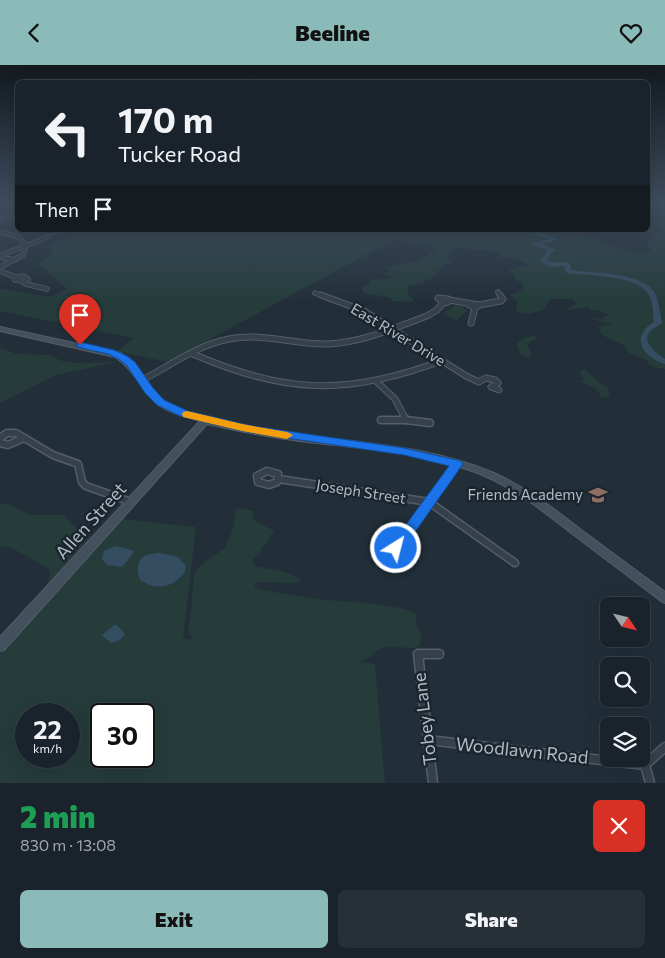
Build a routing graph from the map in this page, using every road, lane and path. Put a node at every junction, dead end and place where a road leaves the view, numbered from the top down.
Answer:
1 (16, 237) edge
2 (47, 237) edge
3 (26, 245) junction
4 (15, 260) junction
5 (0, 267) edge
6 (0, 271) edge
7 (47, 289) dead end
8 (498, 291) dead end
9 (315, 293) dead end
10 (342, 294) dead end
11 (335, 299) junction
12 (477, 307) junction
13 (471, 323) dead end
14 (0, 329) edge
15 (392, 329) junction
16 (193, 354) junction
17 (441, 361) junction
18 (142, 380) junction
19 (377, 382) junction
20 (499, 391) dead end
21 (207, 419) junction
22 (406, 419) junction
23 (381, 420) dead end
24 (430, 423) dead end
25 (0, 438) edge
26 (24, 438) junction
27 (0, 443) edge
28 (457, 464) junction
29 (279, 479) dead end
30 (131, 502) junction
31 (429, 502) junction
32 (396, 548) dead end
33 (514, 563) dead end
34 (665, 598) edge
35 (0, 646) edge
36 (439, 654) dead end
37 (428, 740) junction
38 (665, 747) edge
39 (600, 760) edge
40 (650, 760) edge
41 (646, 767) edge
42 (433, 783) edge
43 (650, 783) edge

1 - 3 street
2 - 3 street
3 - 4 street
3 - 4 street
4 - 5 street
6 - 7 street
8 - 12 street
9 - 11 street, East River Drive
10 - 11 street
11 - 15 street, East River Drive
12 - 13 street
12 - 15 street
14 - 18 main road
15 - 16 street
15 - 17 street, East River Drive
16 - 18 street
16 - 19 street
17 - 19 street
17 - 20 street, East River Drive
18 - 21 main road
19 - 22 street
21 - 28 main road
21 - 30 main road, Allen Street
22 - 23 street
22 - 24 street
25 - 26 street
26 - 27 street
26 - 30 street
28 - 31 street
28 - 34 main road
29 - 31 street, Joseph Street
30 - 35 main road, Allen Street
31 - 32 street
31 - 33 street, Joseph Street
36 - 37 street, Tobey Lane
37 - 39 street, Woodlawn Road
37 - 42 street, Tobey Lane
38 - 40 street
41 - 43 street

